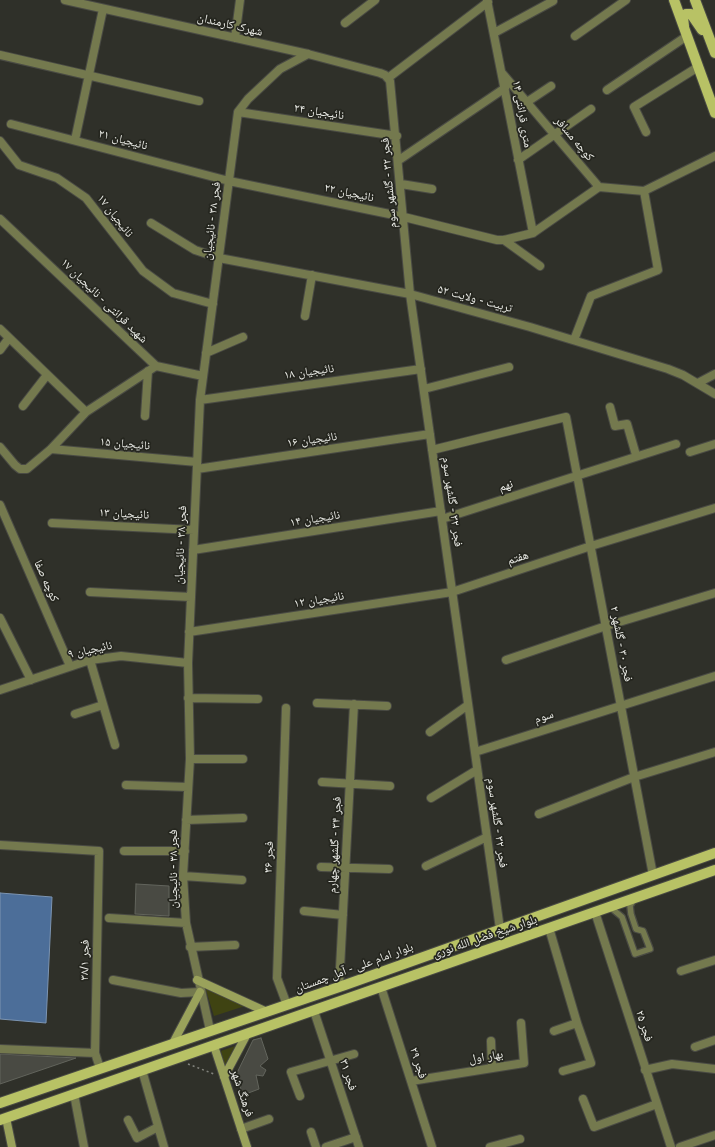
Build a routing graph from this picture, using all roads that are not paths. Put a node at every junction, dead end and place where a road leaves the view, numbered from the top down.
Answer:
1 (65, 0) edge
2 (240, 0) edge
3 (375, 0) edge
4 (626, 0) edge
5 (674, 0) edge
6 (695, 0) edge
7 (488, 1) edge
8 (553, 1) dead end
9 (103, 9) junction
10 (345, 24) dead end
11 (684, 26) junction
12 (494, 33) junction
13 (575, 36) dead end
14 (687, 36) junction
15 (235, 38) junction
16 (713, 48) edge
17 (308, 54) junction
18 (0, 55) edge
19 (698, 67) junction
20 (502, 73) junction
21 (89, 75) junction
22 (388, 78) junction
23 (551, 86) dead end
24 (505, 88) junction
25 (607, 90) dead end
26 (199, 101) dead end
27 (527, 102) junction
28 (590, 109) dead end
29 (238, 112) junction
30 (715, 113) edge
31 (11, 124) dead end
32 (646, 132) dead end
33 (397, 136) junction
34 (556, 136) junction
35 (75, 140) junction
36 (0, 141) edge
37 (715, 156) edge
38 (399, 160) junction
39 (518, 160) junction
40 (229, 181) junction
41 (401, 184) junction
42 (599, 187) junction
43 (432, 189) dead end
44 (644, 191) junction
45 (404, 217) junction
46 (0, 219) edge
47 (151, 223) dead end
48 (533, 233) junction
49 (504, 240) junction
50 (219, 258) junction
51 (540, 266) dead end
52 (312, 275) junction
53 (410, 294) junction
54 (213, 304) junction
55 (305, 316) dead end
56 (0, 329) edge
57 (243, 337) dead end
58 (9, 338) junction
59 (574, 340) junction
60 (0, 350) edge
61 (206, 353) junction
62 (508, 367) dead end
63 (152, 369) junction
64 (421, 369) junction
65 (715, 374) edge
66 (47, 375) junction
67 (203, 376) junction
68 (698, 383) junction
69 (424, 389) junction
70 (715, 394) edge
71 (200, 400) junction
72 (22, 406) dead end
73 (610, 407) dead end
74 (86, 412) junction
75 (145, 416) dead end
76 (430, 434) junction
77 (676, 444) dead end
78 (715, 444) edge
79 (0, 447) edge
80 (51, 449) junction
81 (432, 450) junction
82 (690, 452) dead end
83 (636, 455) junction
84 (197, 465) junction
85 (577, 476) junction
86 (0, 505) edge
87 (715, 508) edge
88 (442, 515) junction
89 (52, 523) dead end
90 (194, 530) junction
91 (591, 546) junction
92 (193, 550) junction
93 (90, 592) dead end
94 (452, 592) junction
95 (715, 592) edge
96 (191, 597) junction
97 (1, 623) edge
98 (606, 626) junction
99 (189, 632) junction
100 (90, 660) junction
101 (506, 660) dead end
102 (188, 663) junction
103 (70, 666) junction
104 (715, 676) edge
105 (31, 680) junction
106 (0, 690) edge
107 (188, 698) junction
108 (258, 699) dead end
109 (317, 703) dead end
110 (354, 704) junction
111 (103, 705) junction
112 (468, 705) junction
113 (387, 706) dead end
114 (621, 706) junction
115 (286, 708) dead end
116 (74, 714) dead end
117 (430, 732) dead end
118 (115, 745) dead end
119 (475, 752) junction
120 (715, 752) edge
121 (190, 759) junction
122 (243, 759) dead end
123 (477, 770) junction
124 (634, 777) junction
125 (322, 782) dead end
126 (350, 784) junction
127 (126, 785) dead end
128 (390, 786) dead end
129 (188, 787) junction
130 (431, 798) dead end
131 (539, 814) dead end
132 (243, 818) dead end
133 (186, 820) junction
134 (487, 837) junction
135 (0, 845) edge
136 (124, 851) dead end
137 (184, 851) junction
138 (715, 854) edge
139 (426, 866) dead end
140 (321, 867) dead end
141 (346, 868) junction
142 (389, 869) dead end
143 (715, 870) edge
144 (653, 875) junction
145 (183, 876) junction
146 (242, 880) dead end
147 (634, 898) junction
148 (610, 907) junction
149 (304, 912) dead end
150 (595, 912) junction
151 (343, 915) junction
152 (109, 918) dead end
153 (186, 923) junction
154 (549, 928) junction
155 (500, 929) junction
156 (235, 945) dead end
157 (190, 947) junction
158 (715, 960) edge
159 (681, 971) dead end
160 (114, 980) dead end
161 (197, 980) junction
162 (339, 987) junction
163 (381, 987) junction
164 (200, 992) junction
165 (287, 1005) junction
166 (314, 1010) junction
167 (267, 1012) junction
168 (577, 1022) junction
169 (521, 1023) dead end
170 (210, 1030) junction
171 (554, 1031) dead end
172 (247, 1034) junction
173 (715, 1040) edge
174 (491, 1041) dead end
175 (173, 1043) junction
176 (214, 1046) junction
177 (696, 1047) dead end
178 (0, 1049) edge
179 (95, 1053) junction
180 (354, 1054) dead end
181 (331, 1061) junction
182 (100, 1068) junction
183 (492, 1068) junction
184 (715, 1069) edge
185 (142, 1070) junction
186 (646, 1070) junction
187 (563, 1071) dead end
188 (224, 1077) junction
189 (411, 1081) junction
190 (74, 1094) junction
191 (300, 1096) dead end
192 (583, 1100) dead end
193 (0, 1103) edge
194 (657, 1104) junction
195 (3, 1119) edge
196 (269, 1119) dead end
197 (128, 1120) dead end
198 (158, 1127) junction
199 (241, 1129) junction
200 (311, 1132) dead end
201 (715, 1135) edge
202 (356, 1137) junction
203 (520, 1139) dead end
204 (12, 1147) edge
205 (84, 1147) edge
206 (164, 1147) edge
207 (246, 1147) edge
208 (316, 1147) edge
209 (326, 1147) edge
210 (359, 1147) edge
211 (432, 1147) edge
212 (490, 1147) edge
213 (671, 1147) edge
214 (680, 1147) edge

1 - 9 street, شهرک کارمندان
2 - 15 street
3 - 10 street
4 - 13 street
5 - 11 main road
6 - 16 main road
7 - 12 street, ۱۴ متری قرائتی
7 - 22 street
8 - 12 street
9 - 15 street, شهرک کارمندان
9 - 21 street
11 - 14 main road
11 - 16 main road
12 - 20 street, ۱۴ متری قرائتی
14 - 19 main road
14 - 25 street
15 - 17 street, شهرک کارمندان
17 - 22 street, شهرک کارمندان
17 - 29 street
18 - 21 street
19 - 30 main road
19 - 32 street
20 - 24 street, ۱۴ متری قرائتی
20 - 27 street, کوچه مسافر
21 - 26 street
21 - 35 street
22 - 33 street, فجر ۳۲ - گلشهر سوم
23 - 27 street
24 - 38 street
24 - 39 street, ۱۴ متری قرائتی
27 - 34 street, کوچه مسافر
28 - 34 street
29 - 33 street, نائیجیان ۲۴
29 - 40 street, فجر ۳۸ - نائیجیان
31 - 35 street, نائیجیان ۲۱
33 - 38 street, فجر ۳۲ - گلشهر سوم
34 - 39 street
34 - 42 street, کوچه مسافر
35 - 40 street, نائیجیان ۲۱
36 - 54 street, نائیجیان ۱۷
37 - 44 street
38 - 41 street, فجر ۳۲ - گلشهر سوم
39 - 48 street, ۱۴ متری قرائتی
40 - 45 street, نائیجیان ۲۲
40 - 50 street, فجر ۳۸ - نائیجیان
41 - 43 street
41 - 45 street, فجر ۳۲ - گلشهر سوم
42 - 44 street
42 - 48 street
44 - 59 street
45 - 49 street, نائیجیان ۲۲
45 - 53 street, فجر ۳۲ - گلشهر سوم
46 - 63 street, شهید قرائتی - نائیجیان ۱۷
47 - 50 street, تربیت - ولایت ۵۲
48 - 49 street, نائیجیان ۲۲
49 - 51 street
50 - 52 street, تربیت - ولایت ۵۲
50 - 54 street, فجر ۳۸ - نائیجیان
52 - 53 street, تربیت - ولایت ۵۲
52 - 55 street
53 - 59 street, تربیت - ولایت ۵۲
53 - 64 street, فجر ۳۲ - گلشهر سوم
54 - 61 street, فجر ۳۸ - نائیجیان
56 - 58 street
57 - 61 street
58 - 60 street
58 - 66 street
59 - 68 street, تربیت - ولایت ۵۲
61 - 67 street, فجر ۳۸ - نائیجیان
62 - 69 street
63 - 67 street
63 - 74 street
63 - 75 street
64 - 69 street, فجر ۳۲ - گلشهر سوم
64 - 71 street, نائیجیان ۱۸
65 - 68 street
66 - 72 street
66 - 74 street
67 - 71 street, فجر ۳۸ - نائیجیان
68 - 70 street, تربیت - ولایت ۵۲
69 - 76 street, فجر ۳۲ - گلشهر سوم
71 - 84 street, فجر ۳۸ - نائیجیان
73 - 83 street
74 - 80 street
76 - 81 street, فجر ۳۲ - گلشهر سوم
76 - 84 street, نائیجیان ۱۶
77 - 83 street, نهم
78 - 82 street
79 - 80 street
80 - 84 street, نائیجیان ۱۵
81 - 85 street, فجر ۳۰ - گلشهر ۲
81 - 88 street, فجر ۳۲ - گلشهر سوم
83 - 85 street, نهم
84 - 90 street, فجر ۳۸ - نائیجیان
85 - 88 street, نهم
85 - 91 street, فجر ۳۰ - گلشهر ۲
86 - 103 street, کوچه صفا
87 - 91 street, هفتم
88 - 92 street, نائیجیان ۱۴
88 - 94 street, فجر ۳۲ - گلشهر سوم
89 - 90 street, نائیجیان ۱۳
90 - 92 street, فجر ۳۸ - نائیجیان
91 - 94 street, هفتم
91 - 98 street, فجر ۳۰ - گلشهر ۲
92 - 96 street, فجر ۳۸ - نائیجیان
93 - 96 street
94 - 99 street, نائیجیان ۱۲
94 - 112 street, فجر ۳۲ - گلشهر سوم
95 - 98 street
96 - 99 street, فجر ۳۸ - نائیجیان
97 - 105 street
98 - 101 street
98 - 114 street, فجر ۳۰ - گلشهر ۲
99 - 102 street, فجر ۳۸ - نائیجیان
100 - 102 street, نائیجیان ۹
100 - 103 street, نائیجیان ۹
100 - 111 street
102 - 107 street, فجر ۳۸ - نائیجیان
103 - 105 street, نائیجیان ۹
104 - 114 street, سوم
105 - 106 street, نائیجیان ۹
107 - 108 street
107 - 121 street, فجر ۳۸ - نائیجیان
109 - 110 street
110 - 113 street
110 - 126 street, فجر ۳۴ - گلشهر چهارم
111 - 116 street
111 - 118 street
112 - 117 street
112 - 119 street, فجر ۳۲ - گلشهر سوم
114 - 119 street, سوم
114 - 124 street, فجر ۳۰ - گلشهر ۲
115 - 165 street, فجر ۳۶
119 - 123 street, فجر ۳۲ - گلشهر سوم
120 - 124 street
121 - 122 street
121 - 129 street, فجر ۳۸ - نائیجیان
123 - 130 street
123 - 134 street, فجر ۳۲ - گلشهر سوم
124 - 131 street
124 - 144 street, فجر ۳۰ - گلشهر ۲
125 - 126 street
126 - 128 street
126 - 141 street, فجر ۳۴ - گلشهر چهارم
127 - 129 street
129 - 133 street, فجر ۳۸ - نائیجیان
132 - 133 street
133 - 137 street, فجر ۳۸ - نائیجیان
134 - 139 street
134 - 155 street, فجر ۳۲ - گلشهر سوم
135 - 179 street, فجر ۳۸/۱
136 - 137 street
137 - 145 street, فجر ۳۸ - نائیجیان
138 - 144 main road, بلوار امام علی - آمل چمستان
140 - 141 street
141 - 142 street
141 - 151 street, فجر ۳۴ - گلشهر چهارم
143 - 147 main road, بلوار شیخ فضل الله نوری
144 - 155 main road, بلوار امام علی - آمل چمستان
145 - 146 street
145 - 153 street, فجر ۳۸ - نائیجیان
147 - 148 main road, بلوار شیخ فضل الله نوری
147 - 148 lane
148 - 150 main road, بلوار شیخ فضل الله نوری
149 - 151 street
150 - 154 main road, بلوار شیخ فضل الله نوری
150 - 186 street, فجر ۲۵
151 - 162 street, فجر ۳۴ - گلشهر چهارم
152 - 153 street
153 - 157 street, فجر ۳۸ - نائیجیان
154 - 163 main road, بلوار شیخ فضل الله نوری
154 - 168 street
155 - 162 main road, بلوار امام علی - آمل چمستان
156 - 157 street
157 - 161 street, فجر ۳۸ - نائیجیان
158 - 159 street
160 - 164 street
161 - 164 street, فجر ۳۸ - نائیجیان
161 - 167 main road
162 - 165 main road, بلوار امام علی - آمل چمستان
163 - 166 main road, بلوار شیخ فضل الله نوری
163 - 189 street, فجر ۲۹
164 - 170 street, فجر ۳۸ - نائیجیان
164 - 175 main road
165 - 167 main road, بلوار امام علی - آمل چمستان
166 - 172 main road, بلوار شیخ فضل الله نوری
166 - 181 street, فجر ۳۱
167 - 170 main road, بلوار امام علی - آمل چمستان
168 - 171 street
168 - 187 street
169 - 183 street, بهار اول
170 - 175 main road, بلوار امام علی - آمل چمستان
170 - 176 main road
172 - 176 main road, بلوار شیخ فضل الله نوری
172 - 188 main road
173 - 177 street
174 - 183 street
175 - 182 main road, بلوار امام علی - آمل چمستان
176 - 185 main road, بلوار شیخ فضل الله نوری
176 - 188 main road, فرهنگ شهر
178 - 179 street
179 - 182 street, فجر ۳۸/۱
180 - 181 street
181 - 191 street
181 - 202 street, فجر ۳۱
182 - 193 main road, بلوار امام علی - آمل چمستان
183 - 189 street, بهار اول
184 - 186 street
185 - 190 main road
185 - 198 street
186 - 194 street, فجر ۲۵
188 - 199 main road, فرهنگ شهر
189 - 211 street, فجر ۲۹
190 - 195 main road
190 - 205 street
192 - 194 street
194 - 213 street, فجر ۲۵
195 - 204 main road
196 - 199 street
197 - 198 street
198 - 206 street
199 - 207 main road, فرهنگ شهر
200 - 208 street
201 - 214 street
202 - 209 street
202 - 210 street, فجر ۳۱
203 - 212 street

